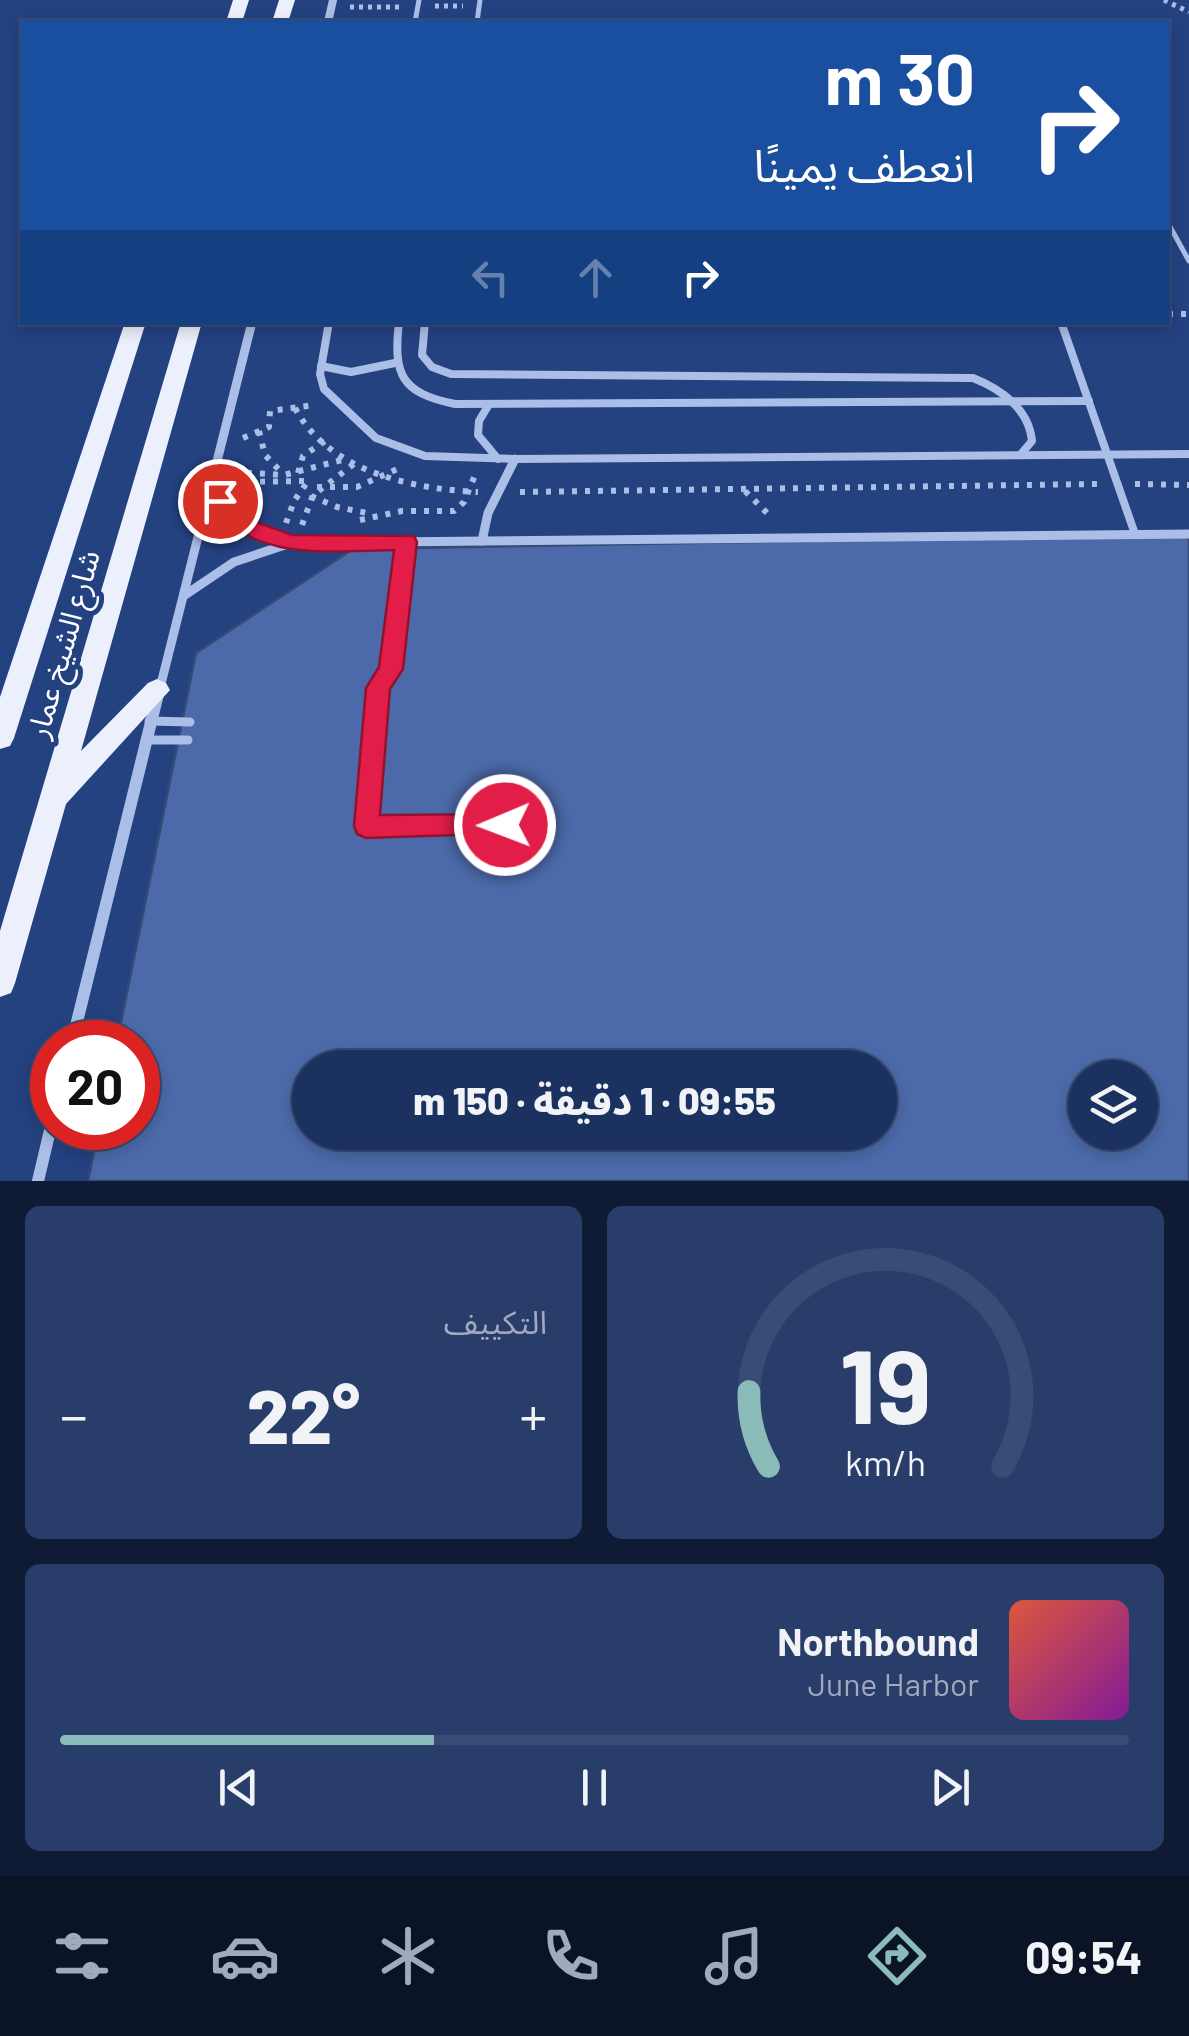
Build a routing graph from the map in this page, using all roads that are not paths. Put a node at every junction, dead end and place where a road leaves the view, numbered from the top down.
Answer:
1 (1170, 227) edge
2 (1189, 261) edge
3 (135, 325) edge
4 (191, 325) edge
5 (251, 325) edge
6 (329, 325) edge
7 (399, 325) edge
8 (424, 325) edge
9 (1062, 325) edge
10 (394, 363) junction
11 (320, 366) junction
12 (1088, 401) junction
13 (1009, 402) junction
14 (488, 406) junction
15 (1189, 454) edge
16 (1108, 455) junction
17 (1020, 456) junction
18 (498, 459) junction
19 (515, 459) junction
20 (211, 486) junction
21 (1115, 534) junction
22 (1136, 534) junction
23 (1189, 534) edge
24 (1079, 535) junction
25 (384, 542) junction
26 (406, 542) junction
27 (482, 542) junction
28 (291, 543) junction
29 (1084, 551) edge
30 (1120, 551) edge
31 (383, 560) edge
32 (404, 560) edge
33 (185, 595) junction
34 (157, 690) junction
35 (149, 721) junction
36 (206, 722) edge
37 (0, 738) edge
38 (144, 740) junction
39 (202, 740) edge
40 (52, 801) junction
41 (0, 983) edge
42 (77, 1020) edge
43 (45, 1150) edge
44 (38, 1181) edge

1 - 2 lane
3 - 37 main road, شارع الشيخ عمار
4 - 40 main road, شارع الشيخ عمار
5 - 20 street
6 - 11 lane
7 - 10 lane
8 - 13 lane
9 - 12 lane
10 - 11 lane
10 - 14 lane
11 - 18 lane
12 - 13 lane
12 - 16 lane
13 - 14 lane
13 - 17 lane
14 - 18 lane
15 - 16 lane
16 - 17 lane
16 - 22 lane
17 - 19 lane
18 - 19 lane
19 - 27 street
20 - 28 street
20 - 33 street
21 - 22 street
21 - 24 street
21 - 30 lane
22 - 23 street
24 - 27 street
24 - 29 lane
25 - 26 street
25 - 28 street
25 - 31 lane
26 - 27 street
26 - 32 lane
28 - 33 street
33 - 34 street
34 - 35 street
34 - 40 main road
35 - 36 lane
35 - 38 street
38 - 39 lane
38 - 42 street
40 - 41 main road, شارع الشيخ عمار
43 - 44 street

